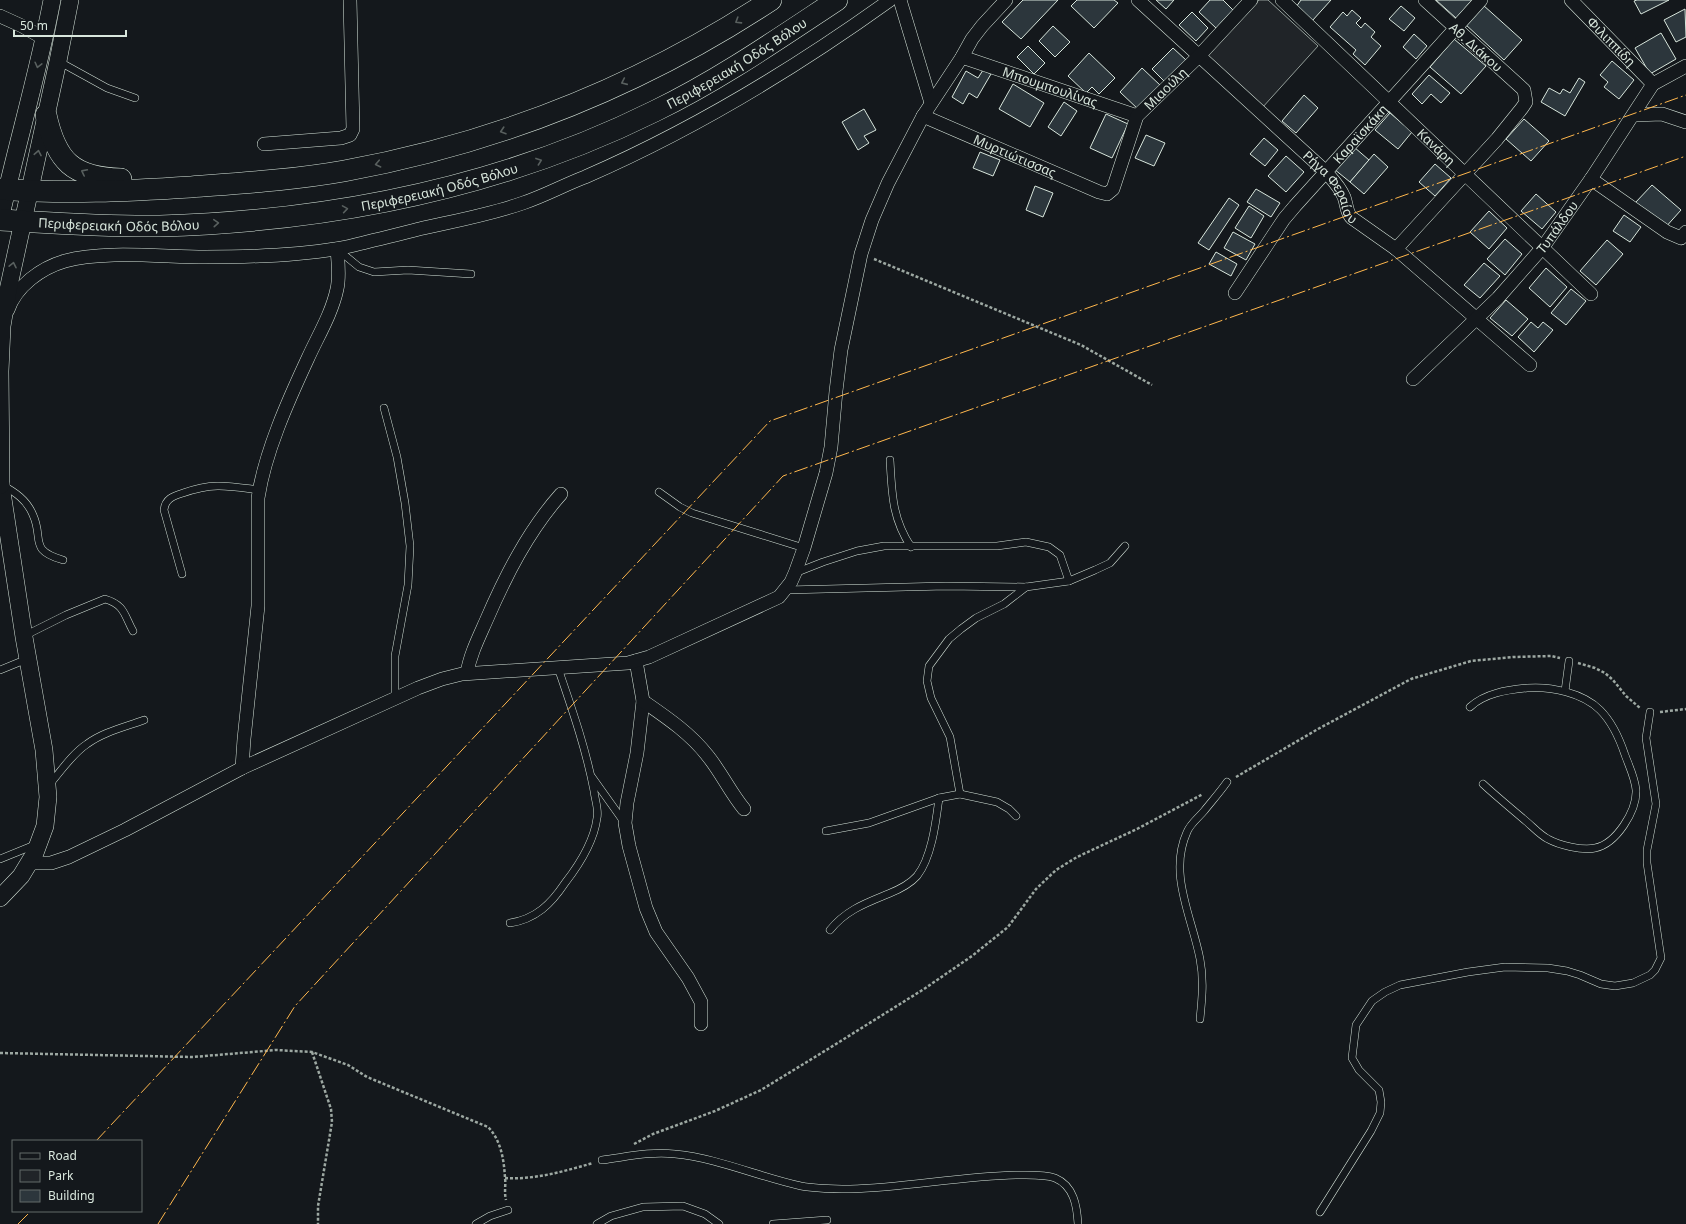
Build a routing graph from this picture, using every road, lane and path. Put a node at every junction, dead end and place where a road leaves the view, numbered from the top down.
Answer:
1 (52, 0) edge
2 (70, 0) edge
3 (350, 0) edge
4 (771, 0) edge
5 (837, 0) edge
6 (890, 0) edge
7 (900, 0) edge
8 (1006, 0) edge
9 (1138, 0) edge
10 (1251, 0) edge
11 (1282, 0) edge
12 (1425, 0) edge
13 (1481, 0) edge
14 (1571, 0) edge
15 (0, 16) edge
16 (1455, 27) junction
17 (45, 39) junction
18 (962, 57) junction
19 (1198, 57) junction
20 (58, 61) junction
21 (1686, 66) edge
22 (1653, 84) junction
23 (135, 98) dead end
24 (1390, 101) junction
25 (931, 103) junction
26 (46, 115) junction
27 (1634, 115) junction
28 (923, 116) junction
29 (1138, 116) junction
30 (1686, 122) edge
31 (264, 144) dead end
32 (1325, 172) junction
33 (1464, 175) junction
34 (1592, 179) junction
35 (162, 188) junction
36 (3, 189) edge
37 (30, 191) junction
38 (1106, 194) joint
39 (0, 220) edge
40 (23, 221) junction
41 (1684, 237) edge
42 (1542, 247) junction
43 (338, 249) junction
44 (1396, 249) junction
45 (861, 254) junction
46 (471, 274) dead end
47 (1235, 293) dead end
48 (1590, 294) dead end
49 (1477, 318) junction
50 (2, 326) junction
51 (1530, 365) dead end
52 (1412, 378) dead end
53 (1152, 385) dead end
54 (384, 408) dead end
55 (890, 460) dead end
56 (1, 482) edge
57 (259, 490) junction
58 (659, 492) dead end
59 (560, 494) dead end
60 (1125, 546) dead end
61 (911, 547) junction
62 (804, 548) junction
63 (63, 560) dead end
64 (795, 573) junction
65 (182, 574) dead end
66 (1069, 581) junction
67 (1026, 587) junction
68 (786, 590) junction
69 (133, 632) dead end
70 (24, 637) junction
71 (27, 659) junction
72 (636, 661) junction
73 (1569, 661) junction
74 (558, 668) junction
75 (0, 670) edge
76 (467, 674) junction
77 (1565, 691) junction
78 (395, 699) junction
79 (643, 701) junction
80 (1470, 707) dead end
81 (1686, 708) edge
82 (1650, 712) junction
83 (144, 720) dead end
84 (242, 768) junction
85 (591, 776) junction
86 (1227, 782) junction
87 (1483, 784) dead end
88 (48, 786) junction
89 (960, 794) junction
90 (939, 798) junction
91 (744, 808) dead end
92 (1016, 816) dead end
93 (625, 823) junction
94 (826, 831) dead end
95 (39, 843) junction
96 (0, 859) edge
97 (30, 863) junction
98 (0, 898) edge
99 (510, 923) dead end
100 (830, 930) dead end
101 (1200, 1020) dead end
102 (701, 1024) dead end
103 (0, 1052) edge
104 (312, 1052) junction
105 (628, 1147) dead end
106 (602, 1160) joint
107 (505, 1178) junction
108 (508, 1210) joint
109 (1320, 1212) dead end
110 (827, 1220) dead end
111 (318, 1224) edge
112 (476, 1224) edge
113 (597, 1224) edge
114 (719, 1224) edge
115 (773, 1224) edge
116 (1078, 1224) edge

1 - 17 street
2 - 20 street
3 - 31 street
4 -> 35 main road
40 -> 5 main road, Περιφερειακή Οδός Βόλου
6 - 43 street
7 - 25 street
8 - 18 street
9 - 19 street, Ρήγα Φεραίου
10 - 19 street, Μιαούλη
11 - 24 street, Κανάρη
12 - 16 street, Αθ. Διάκου
13 - 16 street, Καραϊσκάκη
14 - 22 street, Φιλιππίδη
15 - 17 street
16 - 24 street, Καραϊσκάκη
16 - 33 street, Αθ. Διάκου
17 -> 36 street
18 - 25 street
18 - 29 street, Μπουμπουλίνας
19 - 29 street, Μιαούλη
19 - 32 street, Ρήγα Φεραίου
20 - 23 lane
20 - 26 street
21 - 22 street, Τυπάλδου
22 - 27 street, Τυπάλδου
24 - 32 street, Καραϊσκάκη
24 - 33 street, Κανάρη
25 - 28 street
35 -> 26 main road
37 -> 26 street
27 - 30 street
27 - 34 street, Τυπάλδου
28 - 38 street, Μυρτιώτισσας
28 - 45 street
29 - 38 street, Μιαούλη
32 - 44 street, Ρήγα Φεραίου
32 - 47 street, Καραϊσκάκη
33 - 42 street, Κανάρη
33 - 44 street
34 - 41 street
34 - 42 street, Τυπάλδου
35 - 37 main road
36 - 37 main road
36 - 39 street
37 - 40 street
39 - 40 main road, Περιφερειακή Οδός Βόλου
50 -> 40 street
42 - 48 street, Κανάρη
42 - 49 street, Τυπάλδου
43 - 46 lane
43 - 50 street
43 - 57 street
44 - 49 street, Ρήγα Φεραίου
45 - 53 path
45 - 62 street
49 - 51 street, Ρήγα Φεραίου
49 - 52 street, Τυπάλδου
50 - 56 street
54 - 78 lane
55 - 61 lane
56 - 63 lane
56 - 70 street
57 - 65 lane
57 - 84 street
58 - 62 lane
59 - 76 street
60 - 66 lane
61 - 64 lane
61 - 66 lane
62 - 64 street
64 - 68 street
66 - 67 lane
67 - 68 lane
67 - 89 lane
68 - 72 street
69 - 70 lane
70 - 71 street
71 - 75 lane
71 - 88 street
72 - 74 street
72 - 79 street
73 - 77 lane
73 - 82 path
73 - 86 path
74 - 76 street
74 - 85 lane
76 - 78 street
77 - 80 lane
77 - 87 lane
78 - 84 street
79 - 91 street
79 - 93 street
81 - 82 path
82 - 109 lane
83 - 88 lane
84 - 97 street
85 - 93 lane
85 - 99 lane
86 - 101 lane
86 - 105 path
88 - 95 street
89 - 90 lane
89 - 92 lane
90 - 94 lane
90 - 100 lane
93 - 102 street
95 - 96 lane
95 - 97 street
97 - 98 street
103 - 104 path
104 - 107 path
104 - 111 path
106 - 107 path
106 - 116 lane
107 - 108 path
108 - 112 lane
110 - 115 lane
113 - 114 lane

